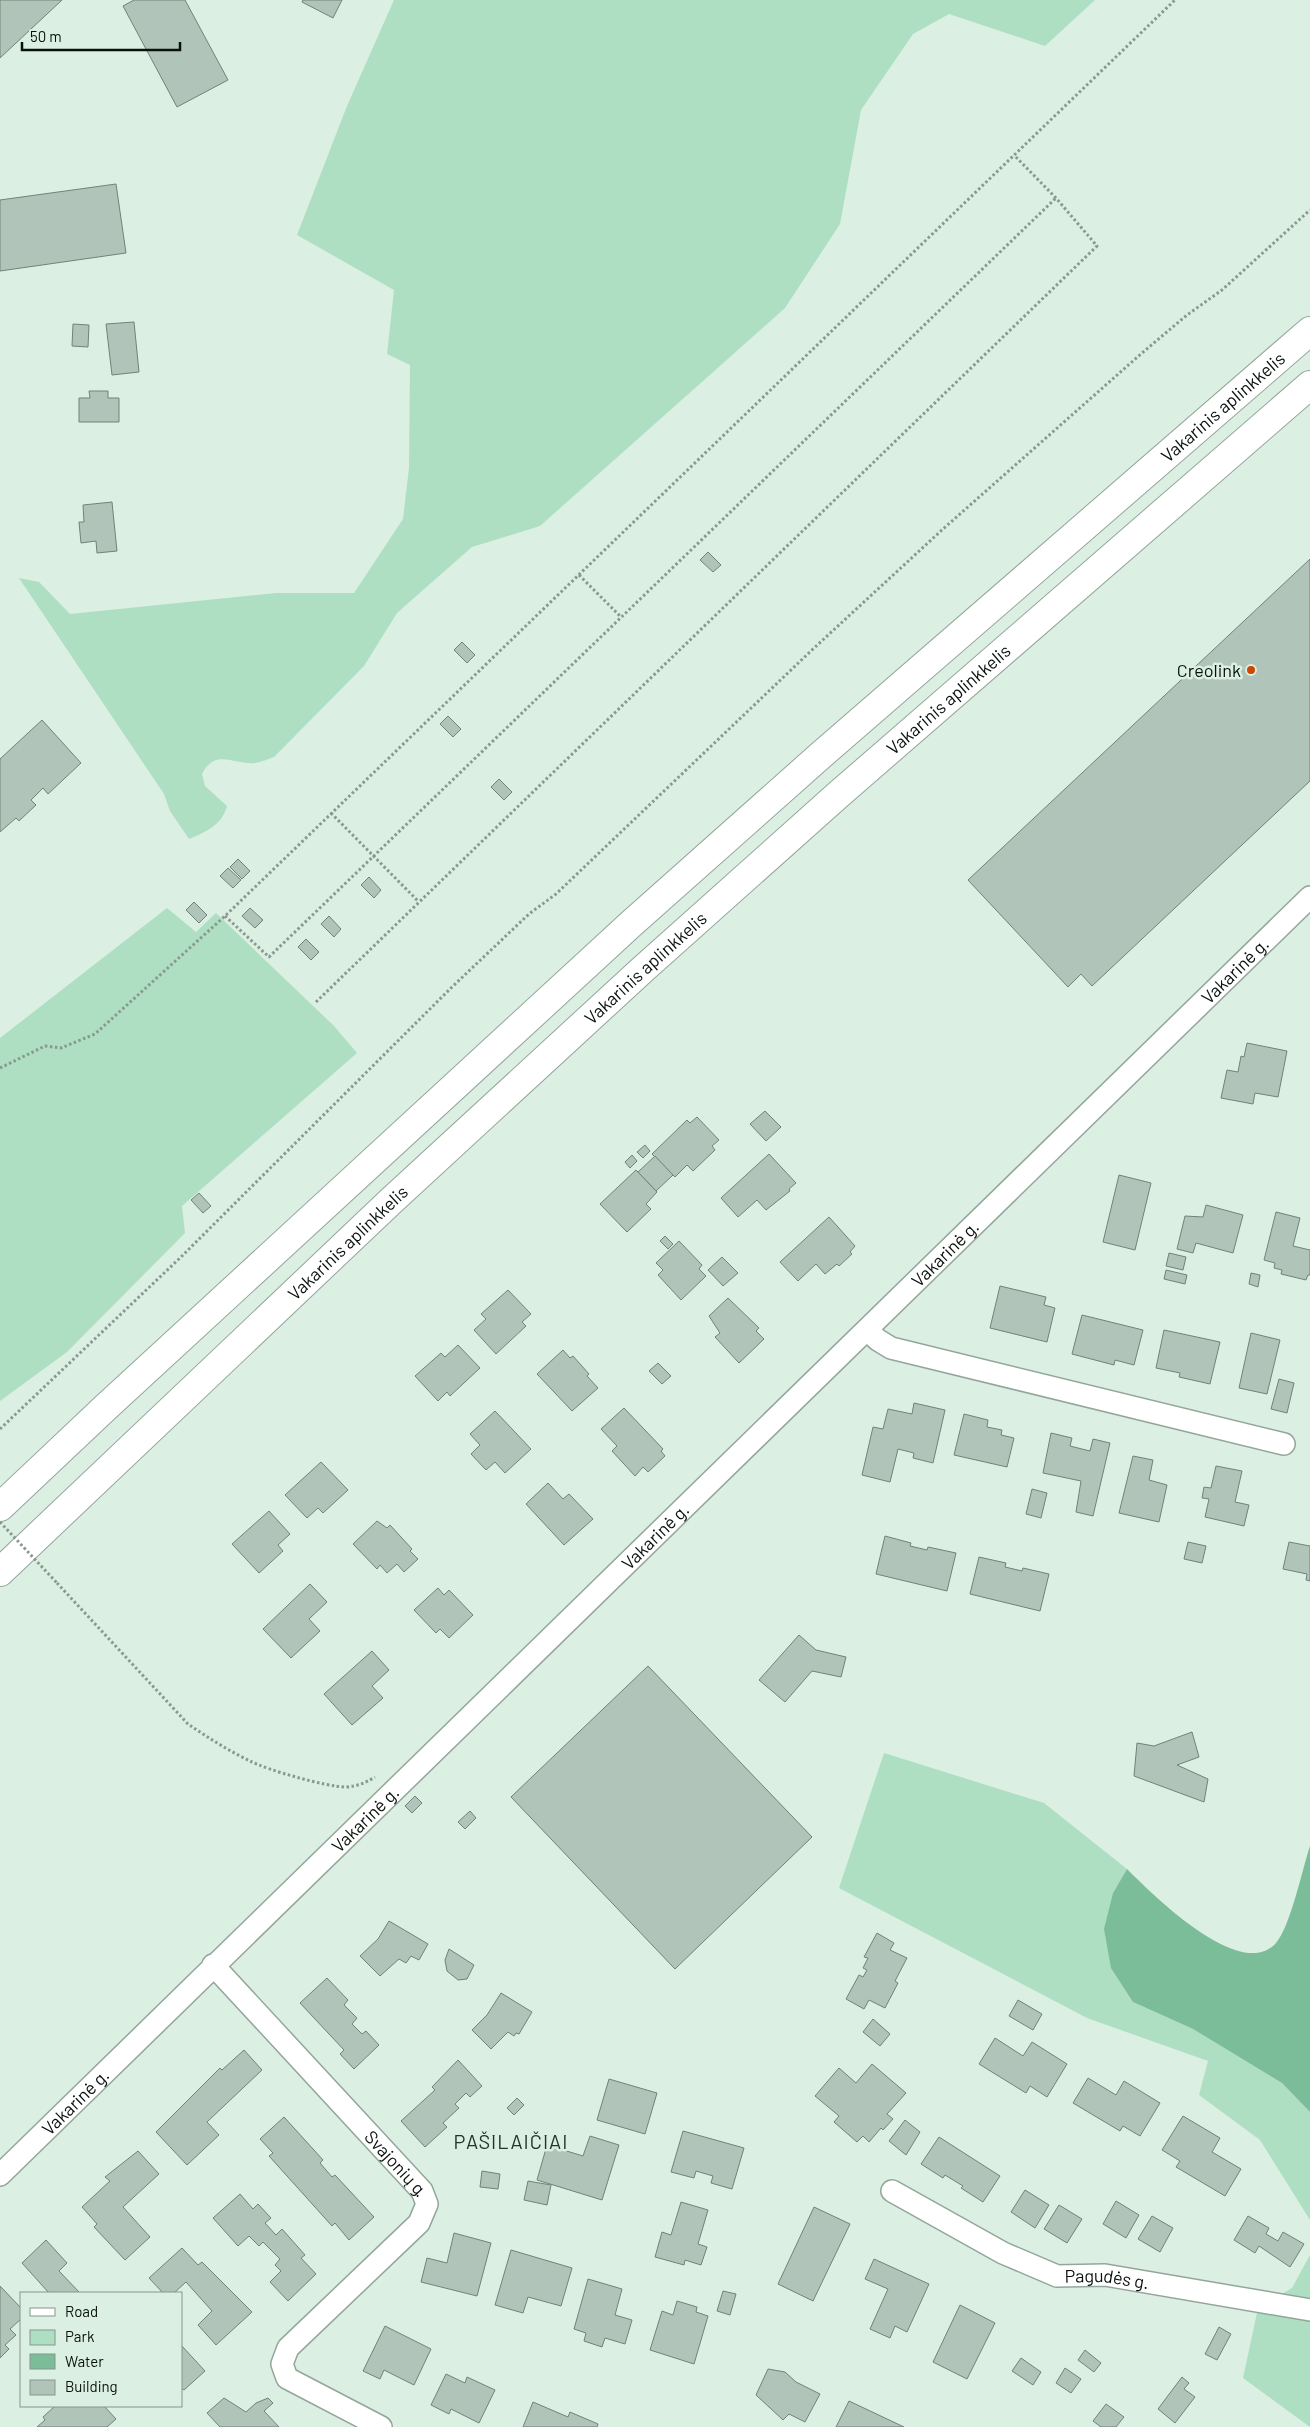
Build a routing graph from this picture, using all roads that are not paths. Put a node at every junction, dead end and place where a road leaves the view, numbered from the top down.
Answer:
1 (1310, 331) edge
2 (1310, 385) edge
3 (1310, 897) edge
4 (867, 1330) junction
5 (1284, 1444) dead end
6 (0, 1507) edge
7 (0, 1572) edge
8 (213, 1965) junction
9 (0, 2174) edge
10 (892, 2191) dead end
11 (1310, 2310) edge
12 (357, 2421) edge
13 (381, 2427) edge

1 - 6 highway, Vakarinis aplinkkelis
2 - 7 highway, Vakarinis aplinkkelis
3 - 4 street, Vakarinė g.
4 - 5 street
4 - 8 street, Vakarinė g.
8 - 9 street, Vakarinė g.
8 - 12 street, Svajonių g.
10 - 11 street, Pagudės g.
12 - 13 street, Svajonių g.

